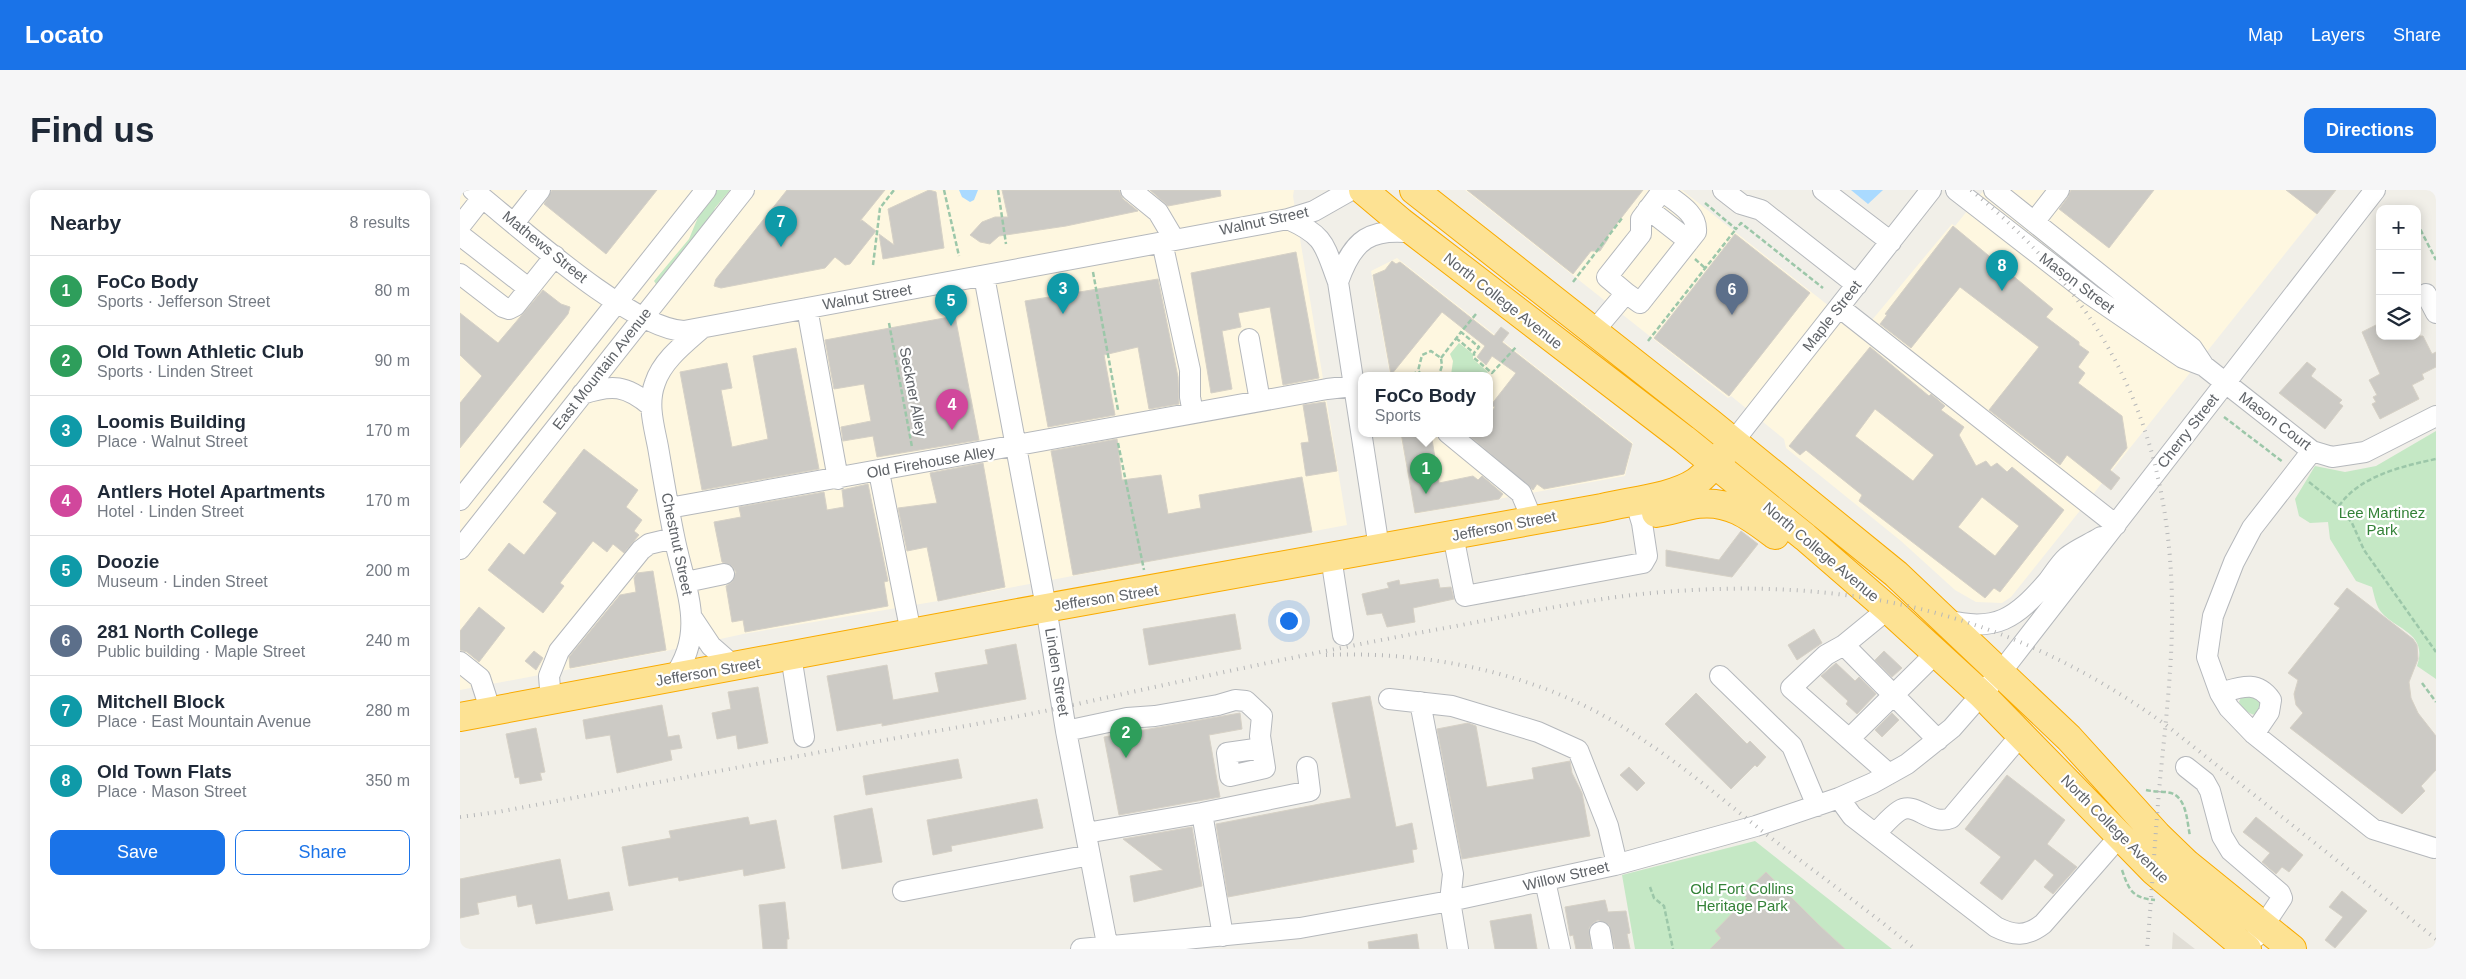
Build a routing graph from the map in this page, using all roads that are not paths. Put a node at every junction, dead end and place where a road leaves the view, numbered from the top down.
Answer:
1 (540, 190) edge
2 (706, 190) edge
3 (744, 190) edge
4 (1131, 190) edge
5 (1351, 190) edge
6 (1363, 190) edge
7 (1414, 190) edge
8 (1723, 190) edge
9 (1823, 190) edge
10 (1931, 190) edge
11 (1956, 190) edge
12 (1994, 190) edge
13 (2059, 190) edge
14 (2375, 190) edge
15 (478, 194) edge
16 (1657, 197) edge
17 (1288, 219) junction
18 (2034, 222) junction
19 (514, 223) junction
20 (460, 226) edge
21 (1416, 233) junction
22 (460, 235) edge
23 (1168, 241) junction
24 (1891, 242) junction
25 (555, 256) junction
26 (460, 274) edge
27 (984, 276) junction
28 (1338, 282) junction
29 (1857, 284) junction
30 (528, 288) junction
31 (1626, 293) junction
32 (2426, 294) dead end
33 (618, 302) junction
34 (1839, 307) junction
35 (807, 308) junction
36 (2436, 313) edge
37 (643, 316) junction
38 (701, 329) junction
39 (1594, 331) junction
40 (1249, 339) dead end
41 (2204, 366) junction
42 (2226, 384) junction
43 (1357, 390) edge
44 (582, 394) junction
45 (1260, 401) junction
46 (651, 406) junction
47 (1193, 413) junction
48 (2436, 416) edge
49 (1364, 437) edge
50 (1453, 437) edge
51 (1733, 442) junction
52 (1015, 447) junction
53 (2312, 451) junction
54 (1714, 464) junction
55 (879, 472) junction
56 (838, 479) junction
57 (460, 500) edge
58 (669, 508) junction
59 (1637, 508) junction
60 (1532, 519) junction
61 (2113, 528) junction
62 (1453, 536) junction
63 (674, 538) junction
64 (1379, 548) junction
65 (460, 550) edge
66 (1331, 557) junction
67 (1839, 566) junction
68 (724, 574) dead end
69 (686, 582) junction
70 (1046, 608) junction
71 (1888, 609) junction
72 (693, 619) junction
73 (1946, 620) junction
74 (911, 633) junction
75 (1343, 635) dead end
76 (1844, 645) junction
77 (1936, 653) junction
78 (791, 656) junction
79 (460, 662) edge
80 (735, 667) junction
81 (2001, 672) junction
82 (1720, 676) dead end
83 (673, 678) junction
84 (2220, 693) junction
85 (1893, 695) junction
86 (1982, 695) junction
87 (1389, 699) dead end
88 (551, 701) junction
89 (1420, 702) junction
90 (491, 712) junction
91 (460, 717) edge
92 (1066, 731) junction
93 (2254, 734) junction
94 (2021, 735) junction
95 (804, 737) dead end
96 (1849, 739) junction
97 (1938, 740) junction
98 (1262, 748) dead end
99 (1307, 767) dead end
100 (2186, 767) dead end
101 (1889, 774) junction
102 (1839, 798) junction
103 (1817, 806) junction
104 (1202, 813) junction
105 (1086, 833) junction
106 (1876, 833) junction
107 (2119, 837) junction
108 (2434, 848) dead end
109 (1090, 856) junction
110 (1617, 864) junction
111 (1545, 881) junction
112 (903, 891) dead end
113 (1450, 901) junction
114 (2264, 926) junction
115 (1224, 936) junction
116 (1108, 948) edge
117 (1081, 949) edge
118 (1458, 949) edge
119 (1560, 949) edge
120 (2248, 949) edge
121 (2292, 949) edge

1 - 19 street
2 - 33 street, East Mountain Avenue
3 - 37 street, East Mountain Avenue
4 - 23 street
5 - 17 street, Walnut Street
6 - 21 highway, North College Avenue
7 - 39 highway, North College Avenue
8 - 29 street
9 - 24 street
10 - 24 street, Maple Street
11 - 41 street, Mason Street
12 - 18 street, Mason Street
13 - 18 street
14 - 42 street, Cherry Street
15 - 19 street, Mathews Street
15 - 20 street
16 - 31 street
16 - 31 street
17 - 23 street, Walnut Street
17 - 28 street
18 - 41 street, Mason Street
19 - 25 street, Mathews Street
21 - 28 street
21 - 54 highway, North College Avenue
22 - 30 street
23 - 27 street, Walnut Street
23 - 47 street
24 - 29 street, Maple Street
25 - 30 street
25 - 33 street, Mathews Street
26 - 30 street
27 - 35 street, Walnut Street
27 - 52 street, Linden Street
28 - 43 street
29 - 34 street, Maple Street
31 - 39 street
32 - 36 street
33 - 37 street, Walnut Street
33 - 57 street, East Mountain Avenue
34 - 51 street, Maple Street
34 - 61 street
35 - 38 street, Walnut Street
35 - 56 street
37 - 38 street, Walnut Street
37 - 44 street, East Mountain Avenue
38 - 46 street
39 - 51 highway, North College Avenue
40 - 45 street
41 - 42 street, Mason Street
42 - 53 street, Mason Court
42 - 61 street, Cherry Street
43 - 45 street, Old Firehouse Alley
44 - 46 street
44 - 65 street, East Mountain Avenue
45 - 47 street, Old Firehouse Alley
46 - 58 street, Chestnut Street
47 - 52 street, Old Firehouse Alley
48 - 53 street, Mason Court
49 - 64 street
50 - 60 street
51 - 54 highway, Jefferson Street
51 - 73 highway, North College Avenue
52 - 55 street, Old Firehouse Alley
52 - 70 street, Linden Street
53 - 84 street
54 - 59 highway, Jefferson Street
54 - 67 highway, North College Avenue
55 - 56 street, Old Firehouse Alley
55 - 74 street
56 - 58 street, Old Firehouse Alley
58 - 63 street, Chestnut Street
59 - 60 highway, Jefferson Street
59 - 62 street
59 - 67 highway
60 - 62 highway, Jefferson Street
61 - 73 street
61 - 81 street, Cherry Street
62 - 64 highway, Jefferson Street
63 - 69 street, Chestnut Street
63 - 88 street
64 - 66 highway, Jefferson Street
66 - 70 highway, Jefferson Street
66 - 75 street
67 - 71 highway, North College Avenue
68 - 69 street
69 - 72 street, Chestnut Street
70 - 74 highway, Jefferson Street
70 - 92 street, Linden Street
71 - 76 street
71 - 77 highway, North College Avenue
72 - 80 street
72 - 83 street, Chestnut Street
73 - 81 highway, North College Avenue
74 - 78 highway, Jefferson Street
76 - 85 street
76 - 96 street
77 - 85 street
77 - 86 highway, North College Avenue
78 - 80 highway, Jefferson Street
78 - 95 street
79 - 90 street
80 - 83 highway, Jefferson Street
81 - 86 street, Willow Street
81 - 114 highway, North College Avenue
82 - 103 street
83 - 88 highway, Jefferson Street
84 - 93 street
84 - 93 street
85 - 96 street
85 - 97 street
86 - 94 highway, North College Avenue
86 - 97 street, Willow Street
87 - 89 street
88 - 90 highway, Jefferson Street
89 - 110 street
89 - 113 street
90 - 91 highway, Jefferson Street
92 - 98 street
92 - 105 street, Linden Street
93 - 108 street
94 - 106 street
94 - 107 highway, North College Avenue
96 - 101 street
97 - 101 street, Willow Street
99 - 104 street
100 - 114 street
101 - 102 street, Willow Street
102 - 103 street, Willow Street
102 - 106 street
103 - 110 street, Willow Street
104 - 105 street
104 - 115 street
105 - 109 street, Linden Street
106 - 107 street
107 - 120 highway, North College Avenue
109 - 112 street
109 - 116 street, Linden Street
110 - 111 street, Willow Street
111 - 113 street, Willow Street
111 - 119 street
113 - 115 street, Willow Street
113 - 118 street
114 - 120 street
114 - 121 highway, North College Avenue
115 - 116 street, Willow Street
116 - 117 street, Willow Street

